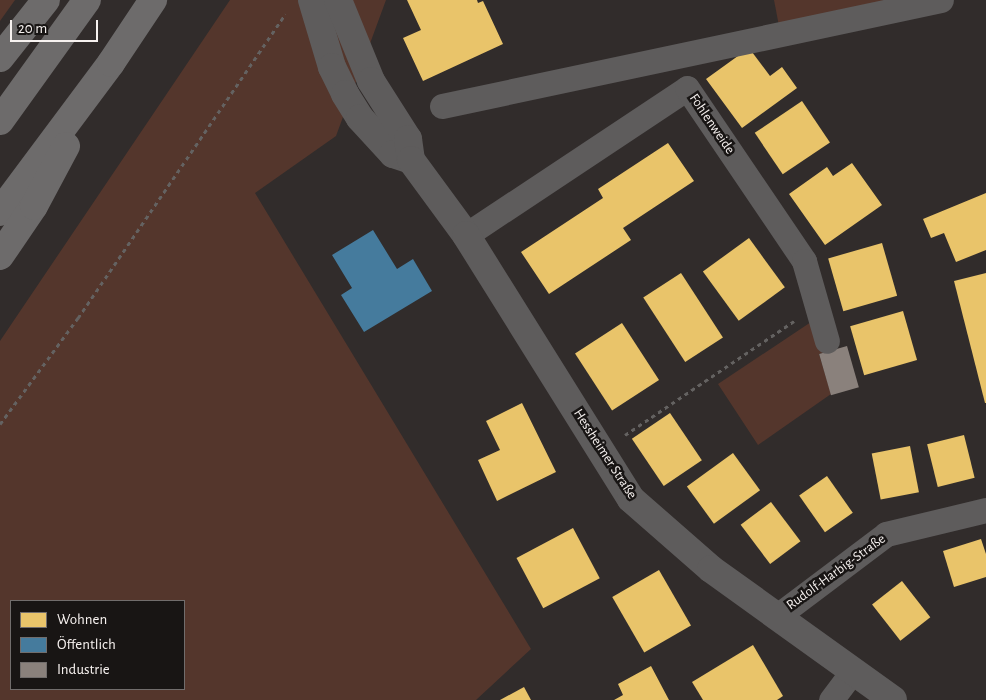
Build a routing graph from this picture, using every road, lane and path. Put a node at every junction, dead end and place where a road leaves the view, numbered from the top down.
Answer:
1 (46, 0) edge
2 (87, 0) edge
3 (153, 0) edge
4 (338, 0) edge
5 (941, 0) edge
6 (300, 4) edge
7 (0, 58) edge
8 (668, 59) junction
9 (111, 63) junction
10 (668, 101) junction
11 (442, 106) dead end
12 (0, 121) edge
13 (411, 160) junction
14 (0, 212) edge
15 (466, 235) junction
16 (0, 256) edge
17 (818, 306) junction
18 (827, 341) dead end
19 (0, 424) edge
20 (602, 450) junction
21 (986, 510) edge
22 (776, 617) junction
23 (852, 672) junction
24 (831, 700) edge
25 (894, 700) edge

1 - 7 highway
2 - 12 highway
3 - 9 highway
4 - 13 street, Hessheimer Straße
5 - 8 street
6 - 13 street, Hessheimer Straße
6 - 19 path
8 - 10 street
8 - 11 street
9 - 14 highway
9 - 16 highway
10 - 15 street, Fohlenweide
10 - 17 street, Fohlenweide
13 - 15 street, Hessheimer Straße
15 - 20 street, Hessheimer Straße
17 - 18 street, Fohlenweide
17 - 20 path
20 - 22 street, Hessheimer Straße
21 - 22 street, Rudolf-Harbig-Straße
22 - 23 street, Hessheimer Straße
23 - 24 street
23 - 25 street, Hessheimer Straße

